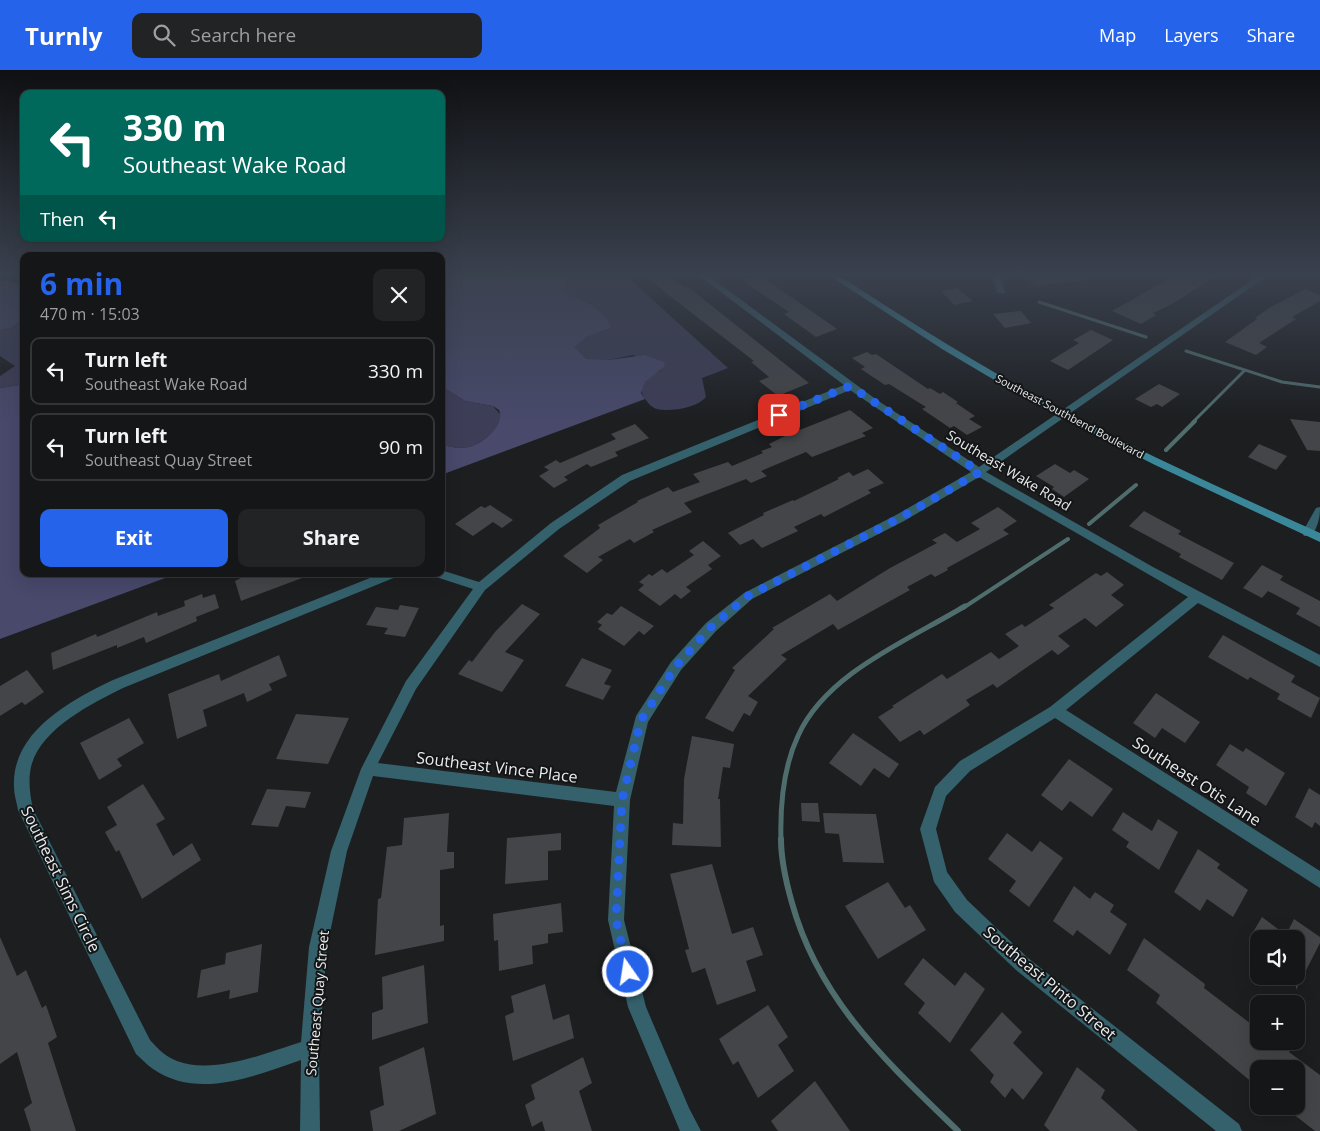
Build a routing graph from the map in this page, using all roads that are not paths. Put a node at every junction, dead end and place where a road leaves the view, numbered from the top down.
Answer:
1 (766, 324) edge
2 (908, 324) edge
3 (1194, 324) edge
4 (850, 386) junction
5 (1063, 414) junction
6 (980, 472) junction
7 (1320, 511) edge
8 (1308, 533) junction
9 (1320, 538) edge
10 (445, 576) edge
11 (385, 577) edge
12 (481, 587) junction
13 (1197, 597) junction
14 (1320, 661) edge
15 (1055, 711) junction
16 (368, 769) junction
17 (622, 800) junction
18 (1320, 880) edge
19 (310, 1048) junction
20 (310, 1131) edge
21 (692, 1131) edge
22 (1232, 1131) edge

1 - 4 street, Southeast Wake Road
2 - 5 street, Southeast Southbend Boulevard
3 - 5 street
4 - 6 street, Southeast Wake Road
4 - 12 street, Southeast Quay Street
5 - 6 street
5 - 8 street, Southeast Southbend Boulevard
6 - 13 street, Southeast Wake Road
6 - 17 street
7 - 8 street
8 - 9 street, Southeast Southbend Boulevard
10 - 12 street
11 - 19 street, Southeast Sims Circle
12 - 16 street, Southeast Quay Street
13 - 14 street, Southeast Wake Road
13 - 15 street, Southeast Pinto Street
15 - 18 street, Southeast Otis Lane
15 - 22 street, Southeast Pinto Street
16 - 17 street, Southeast Vince Place
16 - 19 street, Southeast Quay Street
17 - 21 street
19 - 20 street, Southeast Quay Street

